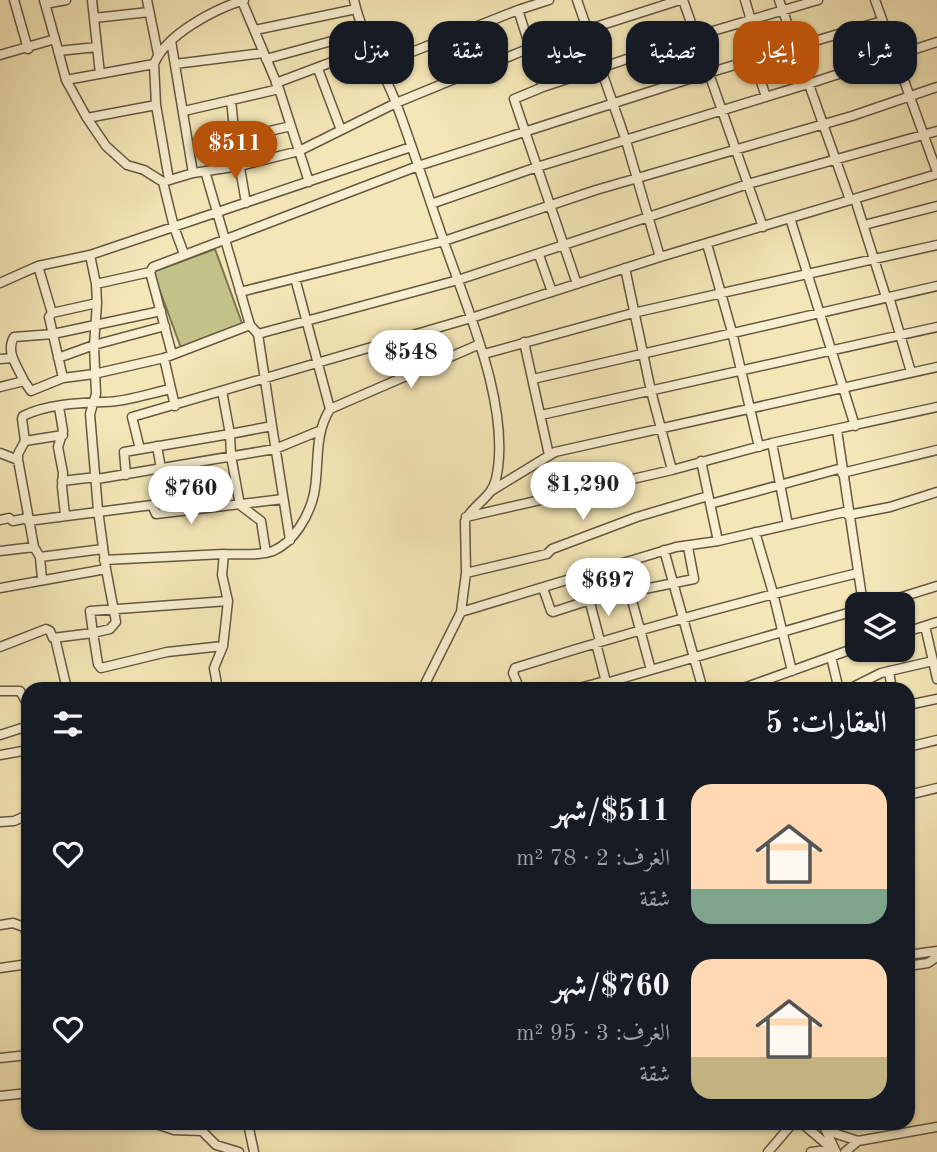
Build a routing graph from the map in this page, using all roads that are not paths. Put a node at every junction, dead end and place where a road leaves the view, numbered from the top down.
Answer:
1 (15, 0) edge
2 (66, 0) edge
3 (92, 0) edge
4 (147, 0) edge
5 (243, 0) edge
6 (549, 0) edge
7 (577, 0) edge
8 (681, 0) edge
9 (745, 0) edge
10 (779, 0) edge
11 (818, 0) edge
12 (875, 0) edge
13 (44, 2) edge
14 (355, 4) edge
15 (518, 10) junction
16 (782, 11) junction
17 (149, 12) junction
18 (94, 18) junction
19 (361, 21) edge
20 (584, 21) edge
21 (690, 21) edge
22 (747, 21) joint
23 (786, 21) edge
24 (882, 21) edge
25 (522, 23) edge
26 (612, 23) edge
27 (255, 30) junction
28 (55, 39) junction
29 (171, 41) junction
30 (329, 41) edge
31 (937, 42) edge
32 (97, 47) junction
33 (27, 49) junction
34 (917, 49) edge
35 (58, 51) junction
36 (414, 51) edge
37 (522, 51) edge
38 (158, 54) junction
39 (0, 55) edge
40 (265, 56) junction
41 (154, 64) junction
42 (176, 64) junction
43 (329, 65) edge
44 (318, 69) junction
45 (100, 74) junction
46 (833, 77) edge
47 (66, 80) junction
48 (388, 84) edge
49 (543, 84) edge
50 (553, 84) edge
51 (607, 84) edge
52 (674, 84) edge
53 (712, 84) edge
54 (762, 84) edge
55 (904, 84) edge
56 (808, 85) junction
57 (278, 86) junction
58 (544, 87) junction
59 (937, 87) edge
60 (766, 97) junction
61 (909, 97) junction
62 (231, 100) junction
63 (396, 103) junction
64 (614, 103) junction
65 (156, 105) junction
66 (184, 111) junction
67 (722, 111) junction
68 (87, 118) junction
69 (823, 124) junction
70 (291, 126) junction
71 (341, 130) junction
72 (525, 131) junction
73 (937, 131) edge
74 (923, 135) junction
75 (235, 139) junction
76 (626, 141) junction
77 (411, 147) junction
78 (735, 148) junction
79 (299, 151) junction
80 (836, 160) junction
81 (240, 166) junction
82 (418, 166) junction
83 (537, 167) junction
84 (205, 171) junction
85 (194, 173) junction
86 (937, 173) edge
87 (636, 177) junction
88 (166, 181) junction
89 (309, 182) junction
90 (748, 184) junction
91 (853, 200) junction
92 (247, 203) junction
93 (431, 204) junction
94 (552, 205) junction
95 (937, 206) edge
96 (216, 214) junction
97 (649, 218) junction
98 (790, 218) junction
99 (864, 225) junction
100 (174, 227) junction
101 (763, 227) junction
102 (225, 241) junction
103 (444, 241) junction
104 (707, 244) junction
105 (937, 245) edge
106 (564, 246) junction
107 (184, 254) junction
108 (90, 255) junction
109 (539, 255) junction
110 (660, 257) junction
111 (875, 260) junction
112 (38, 266) junction
113 (625, 268) junction
114 (150, 272) junction
115 (806, 276) junction
116 (295, 278) junction
117 (458, 280) junction
118 (0, 283) edge
119 (96, 284) junction
120 (577, 284) junction
121 (937, 286) edge
122 (240, 292) junction
123 (552, 292) junction
124 (721, 294) junction
125 (888, 297) junction
126 (97, 303) junction
127 (162, 311) junction
128 (52, 313) junction
129 (633, 313) junction
130 (819, 314) junction
131 (471, 318) junction
132 (307, 322) junction
133 (95, 326) junction
134 (165, 326) junction
135 (250, 326) junction
136 (937, 327) edge
137 (732, 332) junction
138 (53, 334) junction
139 (258, 334) junction
140 (901, 335) junction
141 (524, 342) junction
142 (480, 344) junction
143 (93, 345) junction
144 (831, 351) junction
145 (642, 352) junction
146 (484, 354) junction
147 (168, 356) junction
148 (12, 358) junction
149 (58, 358) junction
150 (0, 359) edge
151 (317, 363) junction
152 (937, 367) edge
153 (741, 372) junction
154 (911, 372) junction
155 (94, 374) junction
156 (63, 378) junction
157 (264, 378) junction
158 (533, 379) junction
159 (24, 381) junction
160 (0, 387) edge
161 (842, 387) junction
162 (171, 389) junction
163 (222, 391) junction
164 (651, 391) junction
165 (93, 401) junction
166 (175, 406) junction
167 (59, 407) junction
168 (937, 407) edge
169 (330, 409) junction
170 (750, 410) junction
171 (541, 415) junction
172 (272, 426) junction
173 (855, 426) junction
174 (662, 430) junction
175 (836, 430) junction
176 (320, 431) junction
177 (230, 434) junction
178 (63, 435) junction
179 (25, 441) junction
180 (772, 443) junction
181 (157, 446) junction
182 (759, 447) junction
183 (140, 449) junction
184 (275, 449) junction
185 (937, 450) edge
186 (0, 453) edge
187 (549, 454) junction
188 (231, 456) junction
189 (18, 460) junction
190 (701, 461) junction
191 (161, 469) junction
192 (672, 470) junction
193 (842, 471) junction
194 (127, 475) junction
195 (97, 478) junction
196 (62, 481) junction
197 (780, 486) junction
198 (491, 491) junction
199 (937, 492) edge
200 (283, 499) junction
201 (709, 500) junction
202 (240, 505) junction
203 (98, 510) junction
204 (848, 513) junction
205 (65, 515) junction
206 (466, 517) junction
207 (28, 519) junction
208 (0, 520) edge
209 (788, 524) junction
210 (755, 532) junction
211 (290, 540) junction
212 (718, 541) junction
213 (34, 547) junction
214 (688, 547) junction
215 (103, 549) junction
216 (664, 550) junction
217 (0, 551) edge
218 (266, 553) junction
219 (224, 554) junction
220 (40, 557) junction
221 (105, 565) junction
222 (466, 573) junction
223 (858, 573) junction
224 (583, 576) junction
225 (42, 579) junction
226 (674, 583) junction
227 (937, 586) edge
228 (0, 588) edge
229 (543, 588) junction
230 (861, 592) edge
231 (629, 593) junction
232 (773, 593) junction
233 (915, 593) edge
234 (590, 600) junction
235 (228, 601) junction
236 (115, 608) junction
237 (461, 612) junction
238 (845, 614) edge
239 (684, 617) junction
240 (937, 622) edge
241 (925, 626) junction
242 (915, 629) edge
243 (639, 630) junction
244 (93, 633) junction
245 (784, 633) junction
246 (55, 638) junction
247 (598, 642) junction
248 (223, 646) junction
249 (0, 647) edge
250 (845, 652) edge
251 (696, 657) junction
252 (831, 657) junction
253 (935, 664) edge
254 (651, 670) junction
255 (792, 671) junction
256 (888, 671) junction
257 (937, 679) edge
258 (65, 682) edge
259 (217, 682) edge
260 (426, 682) edge
261 (517, 682) edge
262 (606, 682) edge
263 (612, 682) edge
264 (701, 682) edge
265 (761, 682) edge
266 (837, 682) edge
267 (864, 682) edge
268 (890, 682) edge
269 (0, 691) edge
270 (21, 693) edge
271 (937, 699) edge
272 (915, 704) edge
273 (21, 728) edge
274 (0, 735) edge
275 (936, 742) edge
276 (915, 746) edge
277 (21, 751) edge
278 (0, 755) edge
279 (937, 788) edge
280 (915, 793) edge
281 (21, 818) edge
282 (0, 822) edge
283 (0, 925) edge
284 (21, 926) edge
285 (937, 951) edge
286 (915, 955) edge
287 (937, 957) edge
288 (21, 965) edge
289 (915, 965) edge
290 (0, 968) edge
291 (21, 1056) edge
292 (0, 1058) edge
293 (21, 1094) edge
294 (0, 1096) edge
295 (937, 1127) edge
296 (173, 1130) edge
297 (249, 1130) edge
298 (787, 1130) edge
299 (810, 1130) edge
300 (826, 1130) edge
301 (831, 1130) edge
302 (858, 1141) junction
303 (834, 1149) edge
304 (239, 1152) edge
305 (254, 1152) edge
306 (768, 1152) edge
307 (811, 1152) edge
308 (845, 1152) edge

1 - 33 street
2 - 13 street
3 - 18 street
4 - 17 street
5 - 27 street
5 - 29 street
6 - 15 street
7 - 20 street
8 - 21 street
8 - 26 street
9 - 22 street
10 - 16 street
11 - 16 street
12 - 24 street
13 - 28 street
14 - 19 street
14 - 27 street
15 - 25 street
15 - 36 street
16 - 22 street
16 - 23 street
17 - 18 street
17 - 38 street
18 - 32 street
27 - 40 street
28 - 33 street
28 - 35 street
29 - 38 street
29 - 42 street
30 - 40 street
31 - 34 street
32 - 35 street
32 - 45 street
33 - 39 street
35 - 47 street
37 - 63 street
38 - 41 street
40 - 42 street
40 - 57 street
41 - 45 street
41 - 65 street
42 - 66 street
43 - 44 street
44 - 57 street
44 - 71 street
45 - 47 street
46 - 56 street
47 - 68 street
48 - 63 street
49 - 58 street
50 - 58 street
51 - 64 street
52 - 64 street
53 - 67 street
54 - 60 street
55 - 61 street
56 - 60 street
56 - 69 street
57 - 62 street
57 - 70 street
58 - 72 street
59 - 61 street
60 - 67 street
61 - 69 street
61 - 74 street
62 - 66 street
62 - 75 street
63 - 71 street
63 - 77 street
64 - 72 street
64 - 76 street
65 - 68 street
65 - 88 street
66 - 85 street
67 - 76 street
67 - 78 street
68 - 88 street
69 - 78 street
69 - 80 street
70 - 75 street
70 - 79 street
71 - 79 street
72 - 82 street
72 - 83 street
73 - 74 street
74 - 80 street
74 - 86 street
75 - 81 street
76 - 83 street
76 - 87 street
77 - 82 street
77 - 89 street
78 - 87 street
78 - 90 street
79 - 81 street
79 - 89 street
80 - 90 street
80 - 91 street
81 - 84 street
81 - 92 street
82 - 93 street
82 - 102 street
83 - 93 street
83 - 94 street
84 - 85 street
84 - 96 street
85 - 88 street
86 - 91 street
87 - 94 street
87 - 97 street
88 - 100 street
89 - 92 street
90 - 97 street
90 - 101 street
91 - 98 street
91 - 99 street
92 - 96 street
93 - 103 street
94 - 103 street
94 - 106 street
95 - 99 street
96 - 100 street
96 - 102 street
97 - 106 street
97 - 110 street
98 - 101 street
98 - 115 street
99 - 111 street
100 - 107 street
100 - 108 street
101 - 104 street
102 - 107 street
102 - 122 street
103 - 116 street
103 - 117 street
104 - 110 street
104 - 124 street
105 - 111 street
106 - 109 street
106 - 120 street
107 - 114 street
108 - 112 street
108 - 119 street
109 - 117 street
109 - 123 street
110 - 113 street
111 - 115 street
111 - 125 street
112 - 118 street
112 - 128 street
113 - 120 street
113 - 129 street
114 - 119 street
114 - 127 street
115 - 124 street
115 - 130 street
116 - 122 street
116 - 132 street
117 - 131 street
117 - 132 street
119 - 126 street
120 - 123 street
121 - 125 street
122 - 135 street
123 - 131 street
124 - 129 street
124 - 137 street
125 - 130 street
125 - 140 street
126 - 128 street
126 - 133 street
127 - 133 street
127 - 134 street
128 - 138 street
129 - 141 street
129 - 145 street
130 - 137 street
130 - 144 street
131 - 142 street
131 - 151 street
132 - 139 street
132 - 151 street
133 - 138 street
133 - 143 street
134 - 143 street
134 - 147 street
135 - 139 street
135 - 147 street
136 - 140 street
137 - 145 street
137 - 153 street
138 - 148 street
138 - 149 street
139 - 157 street
140 - 144 street
140 - 154 street
141 - 146 street
141 - 158 street
142 - 146 street
142 - 169 street
143 - 149 street
143 - 155 street
144 - 153 street
144 - 161 street
145 - 158 street
145 - 164 street
146 - 198 street
147 - 155 street
147 - 162 street
148 - 150 street
148 - 159 street
149 - 156 street
151 - 157 street
151 - 169 street
152 - 154 street
153 - 164 street
153 - 170 street
154 - 161 street
155 - 156 street
155 - 165 street
156 - 159 street
157 - 163 street
157 - 172 street
158 - 171 street
159 - 160 street
161 - 170 street
161 - 173 street
162 - 165 street
162 - 166 street
163 - 166 street
163 - 177 street
164 - 171 street
164 - 174 street
165 - 167 street
165 - 195 street
166 - 183 street
167 - 178 street
167 - 179 street
168 - 173 street
169 - 176 street
170 - 174 street
170 - 182 street
171 - 187 street
172 - 177 street
172 - 184 street
173 - 175 street
174 - 187 street
174 - 192 street
175 - 180 street
175 - 193 street
176 - 184 street
176 - 211 street
177 - 181 street
177 - 188 street
178 - 179 street
178 - 196 street
179 - 189 street
180 - 182 street
180 - 197 street
181 - 183 street
181 - 191 street
182 - 190 street
183 - 194 street
184 - 188 street
184 - 200 street
185 - 193 street
186 - 189 street
187 - 198 street
188 - 191 street
188 - 202 street
189 - 207 street
190 - 192 street
190 - 201 street
191 - 194 street
192 - 206 street
193 - 197 street
193 - 204 street
194 - 195 street
195 - 196 street
195 - 203 street
196 - 205 street
197 - 201 street
197 - 209 street
198 - 206 street
199 - 204 street
200 - 202 street
200 - 211 street
201 - 212 street
201 - 222 street
202 - 203 street
202 - 218 street
203 - 205 street
203 - 215 street
204 - 209 street
204 - 223 street
205 - 207 street
206 - 222 street
207 - 208 street
207 - 213 street
209 - 210 street
210 - 212 street
210 - 232 street
211 - 218 street
212 - 214 street
213 - 217 street
213 - 220 street
214 - 216 street
214 - 226 street
215 - 220 street
215 - 221 street
216 - 224 street
216 - 226 street
218 - 219 street
219 - 221 street
219 - 235 street
220 - 225 street
221 - 225 street
221 - 236 street
222 - 237 street
223 - 230 street
223 - 232 street
224 - 229 street
224 - 234 street
225 - 228 street
226 - 231 street
226 - 239 street
227 - 233 street
229 - 234 street
229 - 237 street
231 - 234 street
231 - 243 street
232 - 239 street
232 - 245 street
234 - 247 street
235 - 236 street
235 - 248 street
236 - 244 street
236 - 244 street
237 - 260 street
238 - 245 street
239 - 243 street
239 - 251 street
240 - 241 street
241 - 242 street
241 - 253 street
243 - 247 street
243 - 254 street
244 - 246 street
244 - 248 street
245 - 251 street
245 - 255 street
246 - 249 street
246 - 258 street
247 - 261 street
247 - 262 street
248 - 259 street
250 - 252 street
251 - 254 street
251 - 264 street
252 - 255 street
252 - 266 street
253 - 256 street
253 - 257 street
254 - 263 street
255 - 265 street
256 - 267 street
256 - 268 street
269 - 270 street
271 - 272 street
273 - 274 street
275 - 276 street
277 - 278 street
279 - 280 street
281 - 282 street
283 - 284 street
285 - 286 street
287 - 289 street
288 - 290 street
291 - 292 street
293 - 294 street
295 - 302 street
296 - 304 street
297 - 305 street
298 - 306 street
299 - 303 street
300 - 303 street
301 - 302 street
302 - 308 street
303 - 307 street

